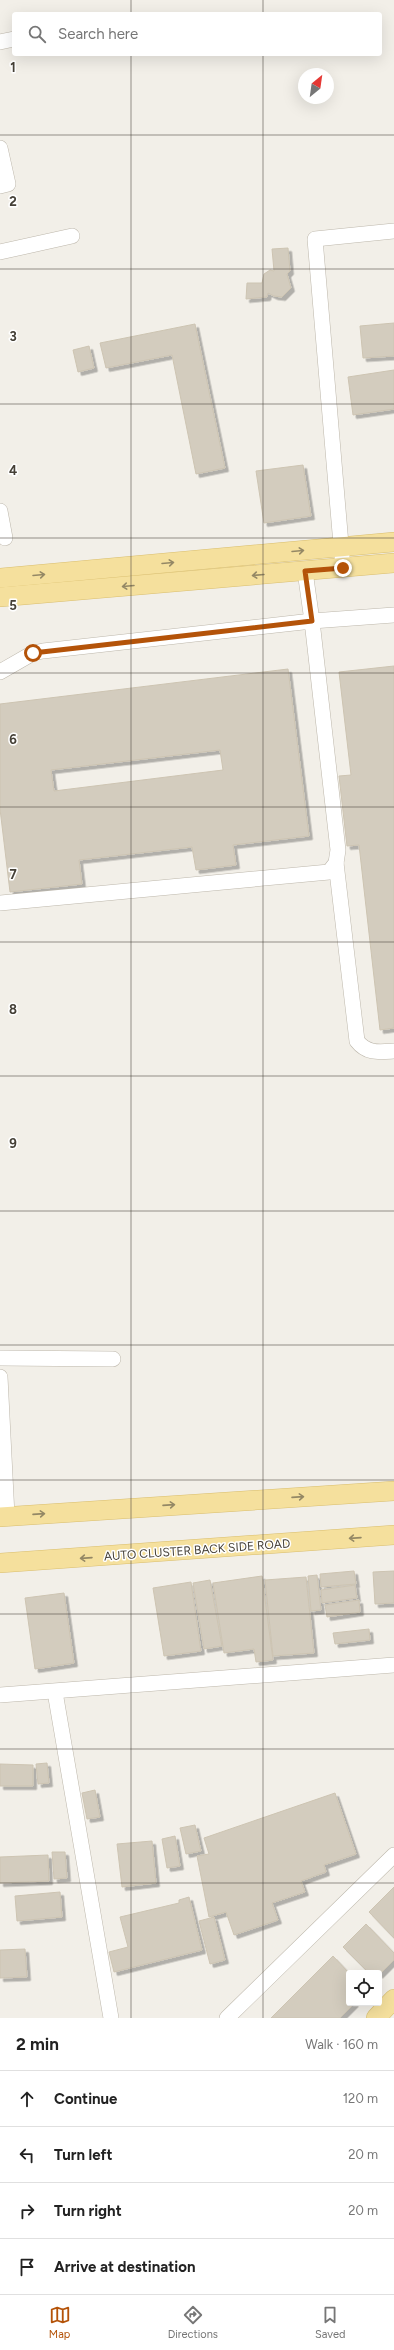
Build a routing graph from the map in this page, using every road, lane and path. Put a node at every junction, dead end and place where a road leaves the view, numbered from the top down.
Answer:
1 (12, 39) edge
2 (0, 42) edge
3 (0, 148) edge
4 (0, 186) edge
5 (394, 231) edge
6 (72, 236) dead end
7 (0, 252) edge
8 (0, 511) edge
9 (5, 538) dead end
10 (394, 542) edge
11 (341, 547) junction
12 (394, 563) edge
13 (343, 568) junction
14 (305, 571) junction
15 (0, 578) edge
16 (0, 597) edge
17 (394, 615) edge
18 (312, 621) junction
19 (0, 672) edge
20 (336, 863) junction
21 (0, 903) edge
22 (394, 1051) edge
23 (0, 1358) edge
24 (113, 1359) dead end
25 (0, 1377) edge
26 (394, 1491) edge
27 (4, 1516) edge
28 (394, 1536) edge
29 (0, 1563) edge
30 (394, 1665) edge
31 (55, 1692) junction
32 (0, 1695) edge
33 (394, 1855) edge
34 (394, 1999) edge
35 (111, 2018) edge
36 (227, 2018) edge
37 (376, 2018) edge

1 - 2 street
3 - 4 street
5 - 11 street
6 - 7 street
8 - 9 street
10 - 11 main road
11 - 13 street
15 -> 11 main road
12 - 13 main road
13 - 14 main road
14 -> 16 main road
14 - 18 street
17 - 18 street
18 - 19 street
18 - 20 street
20 - 21 street
20 - 22 street
23 - 24 street
25 - 27 street
27 -> 26 main road
28 -> 29 main road, AUTO CLUSTER BACK SIDE ROAD
30 - 31 street
31 - 32 street
31 - 35 street
33 - 36 street
34 - 37 main road

